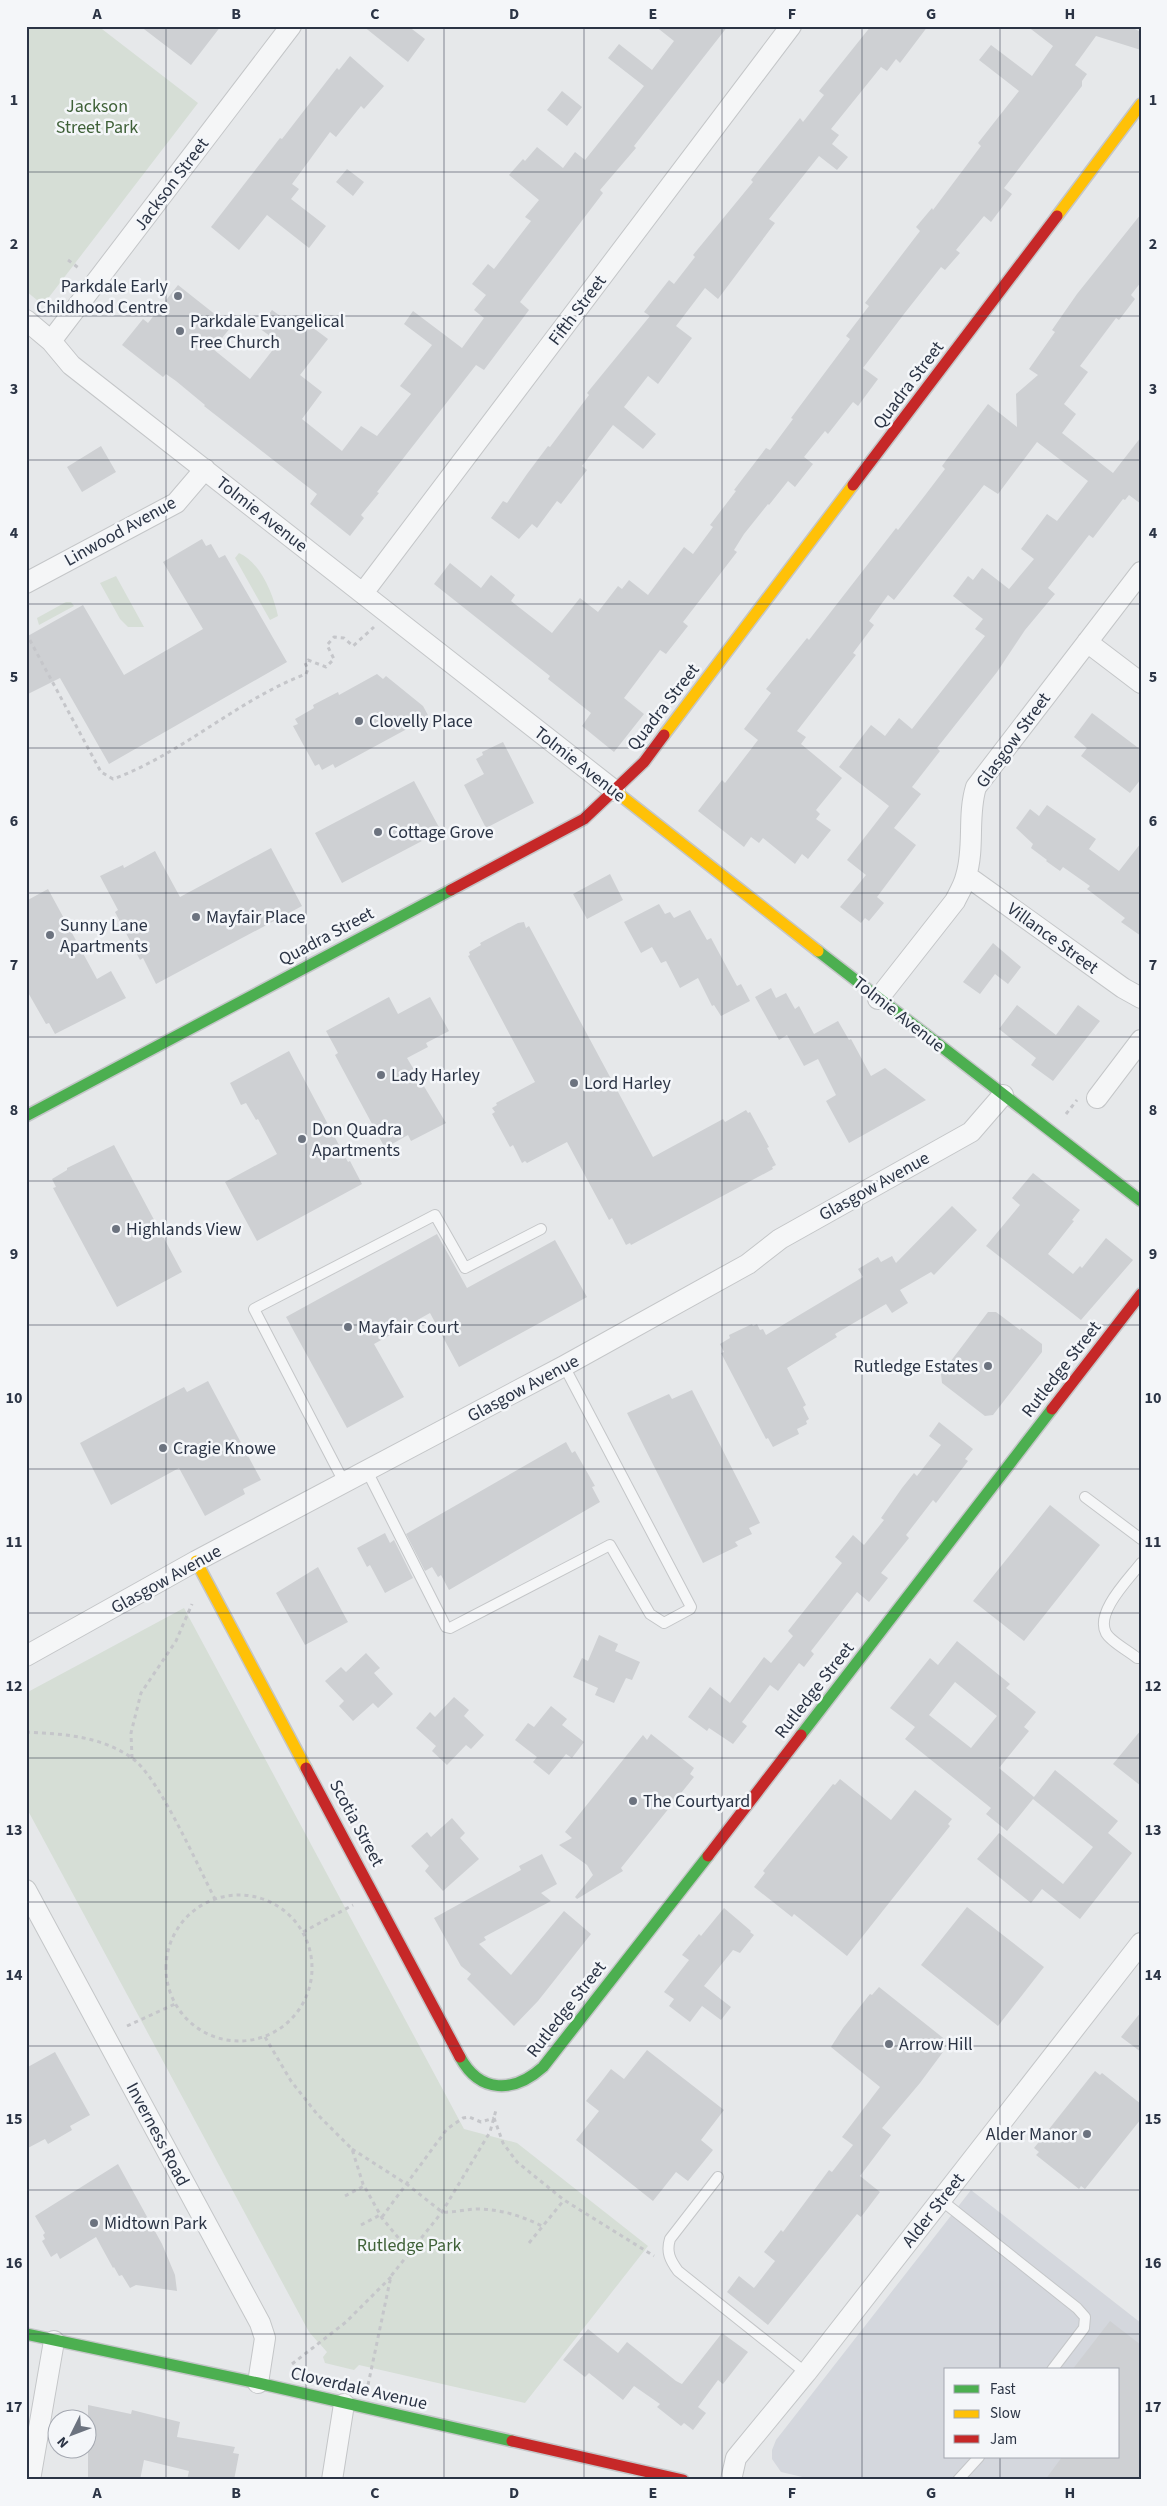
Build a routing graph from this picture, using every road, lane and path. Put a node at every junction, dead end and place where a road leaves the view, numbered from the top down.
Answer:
1 (291, 26) edge
2 (791, 26) edge
3 (1141, 104) edge
4 (26, 320) edge
5 (51, 341) junction
6 (205, 469) junction
7 (1141, 572) edge
8 (26, 583) edge
9 (363, 593) junction
10 (387, 612) junction
11 (26, 633) edge
12 (1087, 642) junction
13 (1141, 683) edge
14 (615, 791) junction
15 (967, 876) junction
16 (1141, 998) edge
17 (878, 999) junction
18 (1141, 1040) edge
19 (1003, 1095) junction
20 (1097, 1098) dead end
21 (26, 1116) edge
22 (1141, 1201) edge
23 (542, 1228) dead end
24 (1141, 1294) edge
25 (564, 1366) junction
26 (367, 1471) junction
27 (345, 1484) junction
28 (1086, 1497) dead end
29 (1141, 1539) edge
30 (196, 1561) junction
31 (1141, 1562) edge
32 (210, 1587) junction
33 (26, 1656) edge
34 (1141, 1658) edge
35 (26, 1732) edge
36 (132, 1758) junction
37 (26, 1890) edge
38 (374, 1892) junction
39 (215, 1899) junction
40 (303, 1932) junction
41 (1141, 1942) edge
42 (175, 2004) junction
43 (127, 2026) dead end
44 (265, 2037) junction
45 (500, 2087) joint
46 (494, 2118) junction
47 (352, 2149) junction
48 (718, 2178) dead end
49 (408, 2185) junction
50 (364, 2186) junction
51 (345, 2196) dead end
52 (564, 2200) junction
53 (941, 2200) junction
54 (442, 2212) junction
55 (381, 2216) junction
56 (361, 2225) dead end
57 (542, 2226) junction
58 (530, 2243) dead end
59 (410, 2252) junction
60 (669, 2259) junction
61 (392, 2276) junction
62 (26, 2334) edge
63 (54, 2341) junction
64 (292, 2364) dead end
65 (1054, 2368) edge
66 (806, 2373) junction
67 (258, 2383) junction
68 (368, 2386) dead end
69 (344, 2404) junction
70 (978, 2458) edge
71 (30, 2480) edge
72 (332, 2480) edge
73 (683, 2480) edge
74 (731, 2480) edge
75 (958, 2480) edge

1 - 5 street, Jackson Street
2 - 9 street, Fifth Street
3 - 14 street, Quadra Street
4 - 5 street, Tolmie Avenue
5 - 6 street, Tolmie Avenue
6 - 8 street, Linwood Avenue
6 - 9 street, Tolmie Avenue
7 - 12 street, Glasgow Street
9 - 10 street, Tolmie Avenue
10 - 11 path
10 - 14 street, Tolmie Avenue
12 - 13 street
12 - 15 street, Glasgow Street
14 - 17 street, Tolmie Avenue
14 - 21 street, Quadra Street
15 - 16 street, Villance Street
15 - 17 street, Glasgow Street
17 - 19 street, Tolmie Avenue
18 - 20 street
19 - 22 street, Tolmie Avenue
19 - 25 street, Glasgow Avenue
23 - 27 lane
24 - 45 street, Rutledge Street
25 - 26 street, Glasgow Avenue
25 - 26 lane
26 - 27 street, Glasgow Avenue
27 - 30 street, Glasgow Avenue
28 - 29 lane
30 - 32 street, Scotia Street
30 - 33 street, Glasgow Avenue
31 - 34 lane
32 - 36 path
32 - 38 street, Scotia Street
35 - 36 path
36 - 39 path
37 - 67 street, Inverness Road
38 - 40 path
38 - 45 street, Scotia Street
39 - 40 path
39 - 42 path
40 - 44 path
41 - 53 street, Alder Street
42 - 43 path
42 - 44 path
44 - 47 path
46 - 49 path
46 - 52 path
46 - 54 path
47 - 49 path
47 - 50 path
48 - 60 lane
49 - 54 path
49 - 55 path
50 - 51 path
50 - 55 path
52 - 57 path
52 - 60 path
53 - 65 lane
53 - 66 street, Alder Street
54 - 57 path
54 - 59 path
55 - 56 path
55 - 59 path
57 - 58 path
59 - 61 path
60 - 66 lane
61 - 64 path
61 - 68 path
62 - 63 street, Cloverdale Avenue
63 - 67 street, Cloverdale Avenue
63 - 71 street
66 - 74 street, Alder Street
67 - 69 street, Cloverdale Avenue
69 - 72 street
69 - 73 street, Cloverdale Avenue
70 - 75 lane

